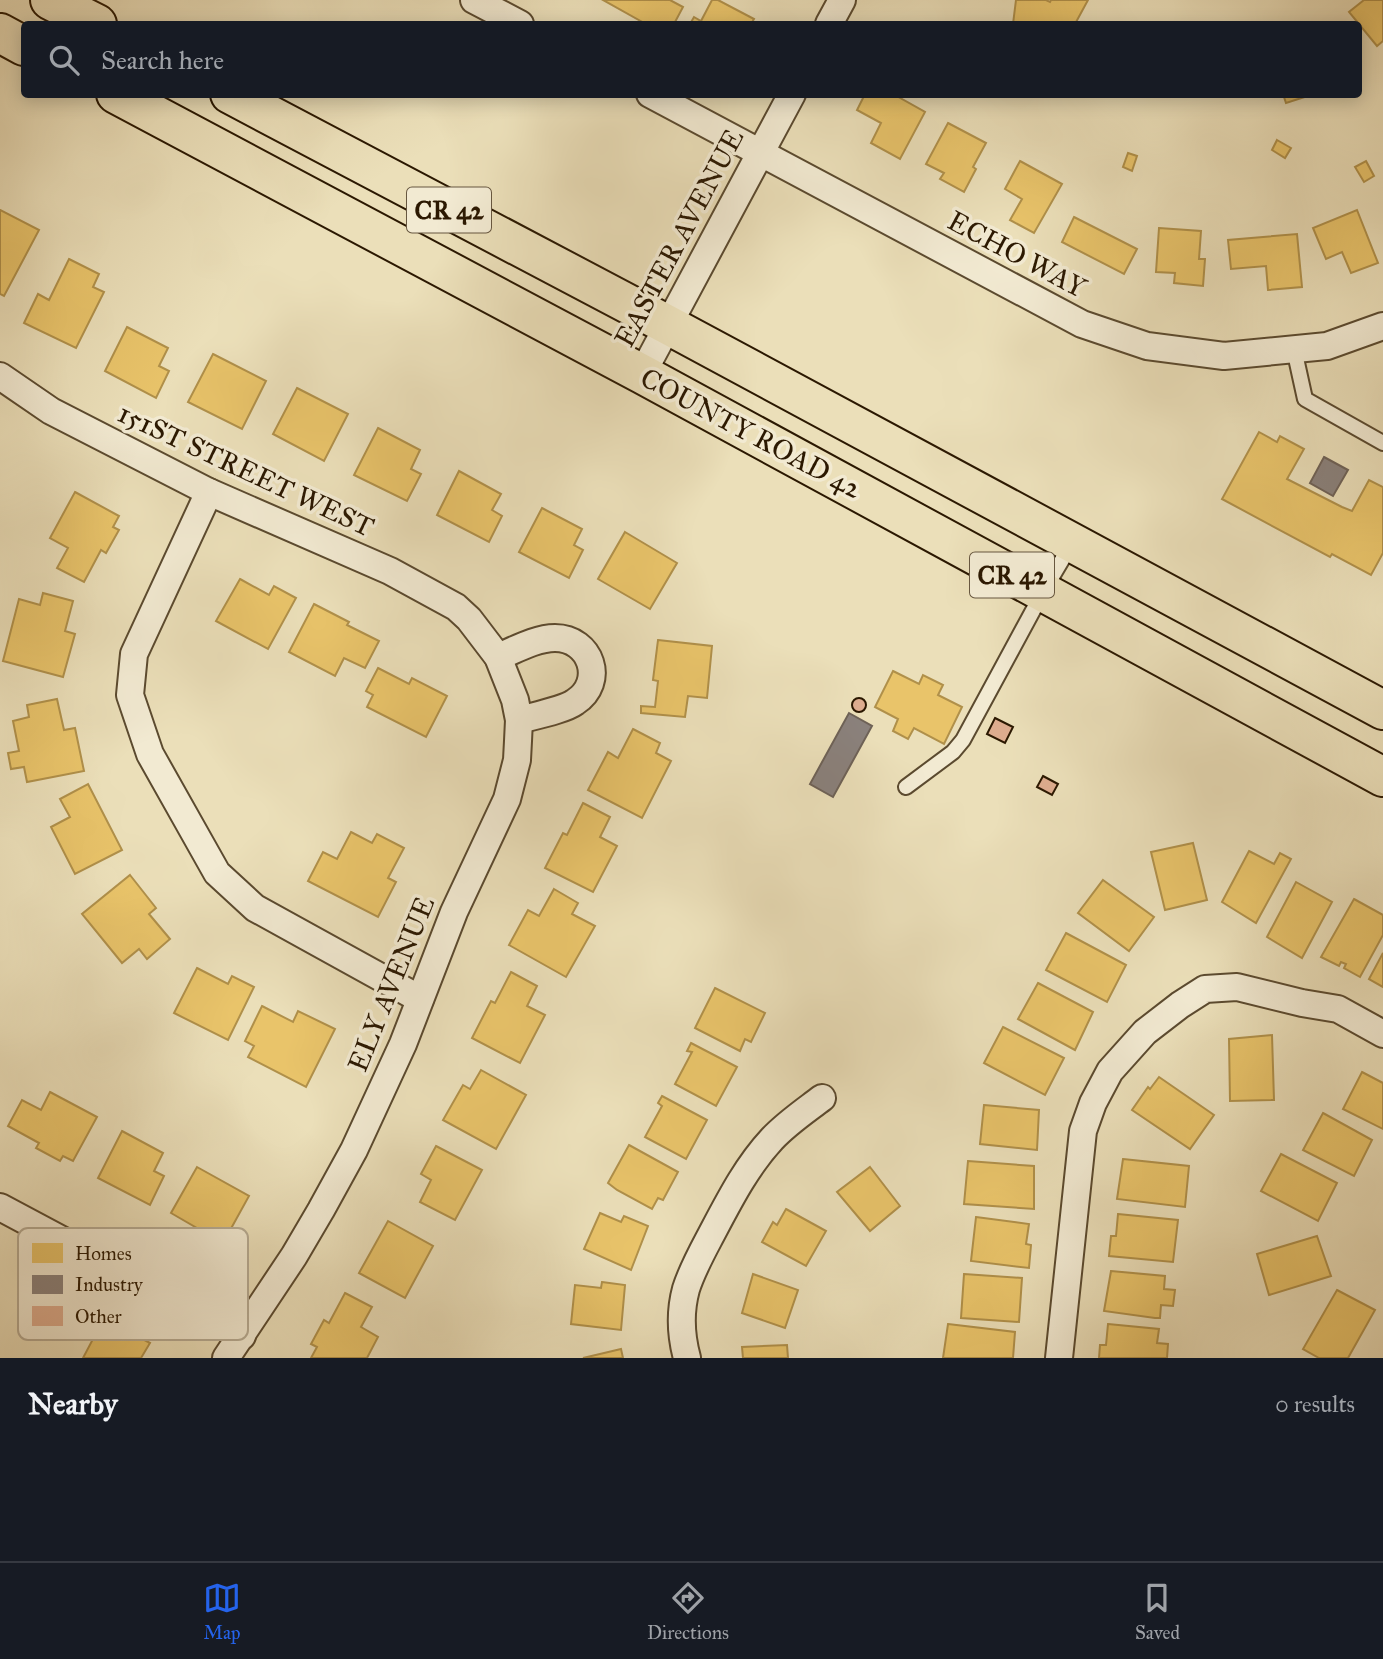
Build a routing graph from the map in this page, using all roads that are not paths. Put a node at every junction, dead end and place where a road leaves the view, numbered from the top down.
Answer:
1 (50, 0) edge
2 (474, 0) edge
3 (842, 0) edge
4 (91, 21) edge
5 (514, 21) edge
6 (831, 21) edge
7 (0, 33) edge
8 (21, 44) edge
9 (124, 98) edge
10 (238, 98) edge
11 (657, 98) edge
12 (790, 98) edge
13 (760, 153) junction
14 (668, 326) junction
15 (1383, 326) edge
16 (1294, 349) junction
17 (642, 374) junction
18 (0, 376) edge
19 (1383, 443) edge
20 (209, 492) junction
21 (1072, 542) junction
22 (1043, 592) junction
23 (467, 618) joint
24 (498, 657) junction
25 (1383, 710) edge
26 (519, 720) junction
27 (1383, 776) edge
28 (906, 787) dead end
29 (420, 999) junction
30 (1383, 1034) edge
31 (822, 1098) dead end
32 (0, 1207) edge
33 (39, 1228) edge
34 (248, 1327) edge
35 (239, 1340) edge
36 (226, 1358) edge
37 (687, 1358) edge
38 (1059, 1358) edge

1 - 4 highway
2 - 5 street
3 - 6 street
7 - 8 highway
9 - 17 highway, COUNTY ROAD 42 / CR 42
10 - 14 highway, COUNTY ROAD 42 / CR 42
11 - 13 street, ECHO WAY
12 - 13 street, EASTER AVENUE
13 - 14 street, EASTER AVENUE
13 - 16 street, ECHO WAY
14 - 17 street, EASTER AVENUE
14 - 21 highway, COUNTY ROAD 42 / CR 42
15 - 16 street, ECHO WAY
16 - 19 lane
17 - 22 highway, COUNTY ROAD 42 / CR 42
18 - 20 street, 151ST STREET WEST
20 - 23 street, 151ST STREET WEST
20 - 29 street
21 - 22 lane
21 - 25 highway, COUNTY ROAD 42 / CR 42
22 - 27 highway, COUNTY ROAD 42 / CR 42
22 - 28 lane
23 - 24 street, ELY AVENUE
24 - 26 street, ELY AVENUE
24 - 26 street
26 - 29 street, ELY AVENUE
29 - 34 street, ELY AVENUE
30 - 38 street
31 - 37 street
32 - 33 street
35 - 36 street, ELY AVENUE

